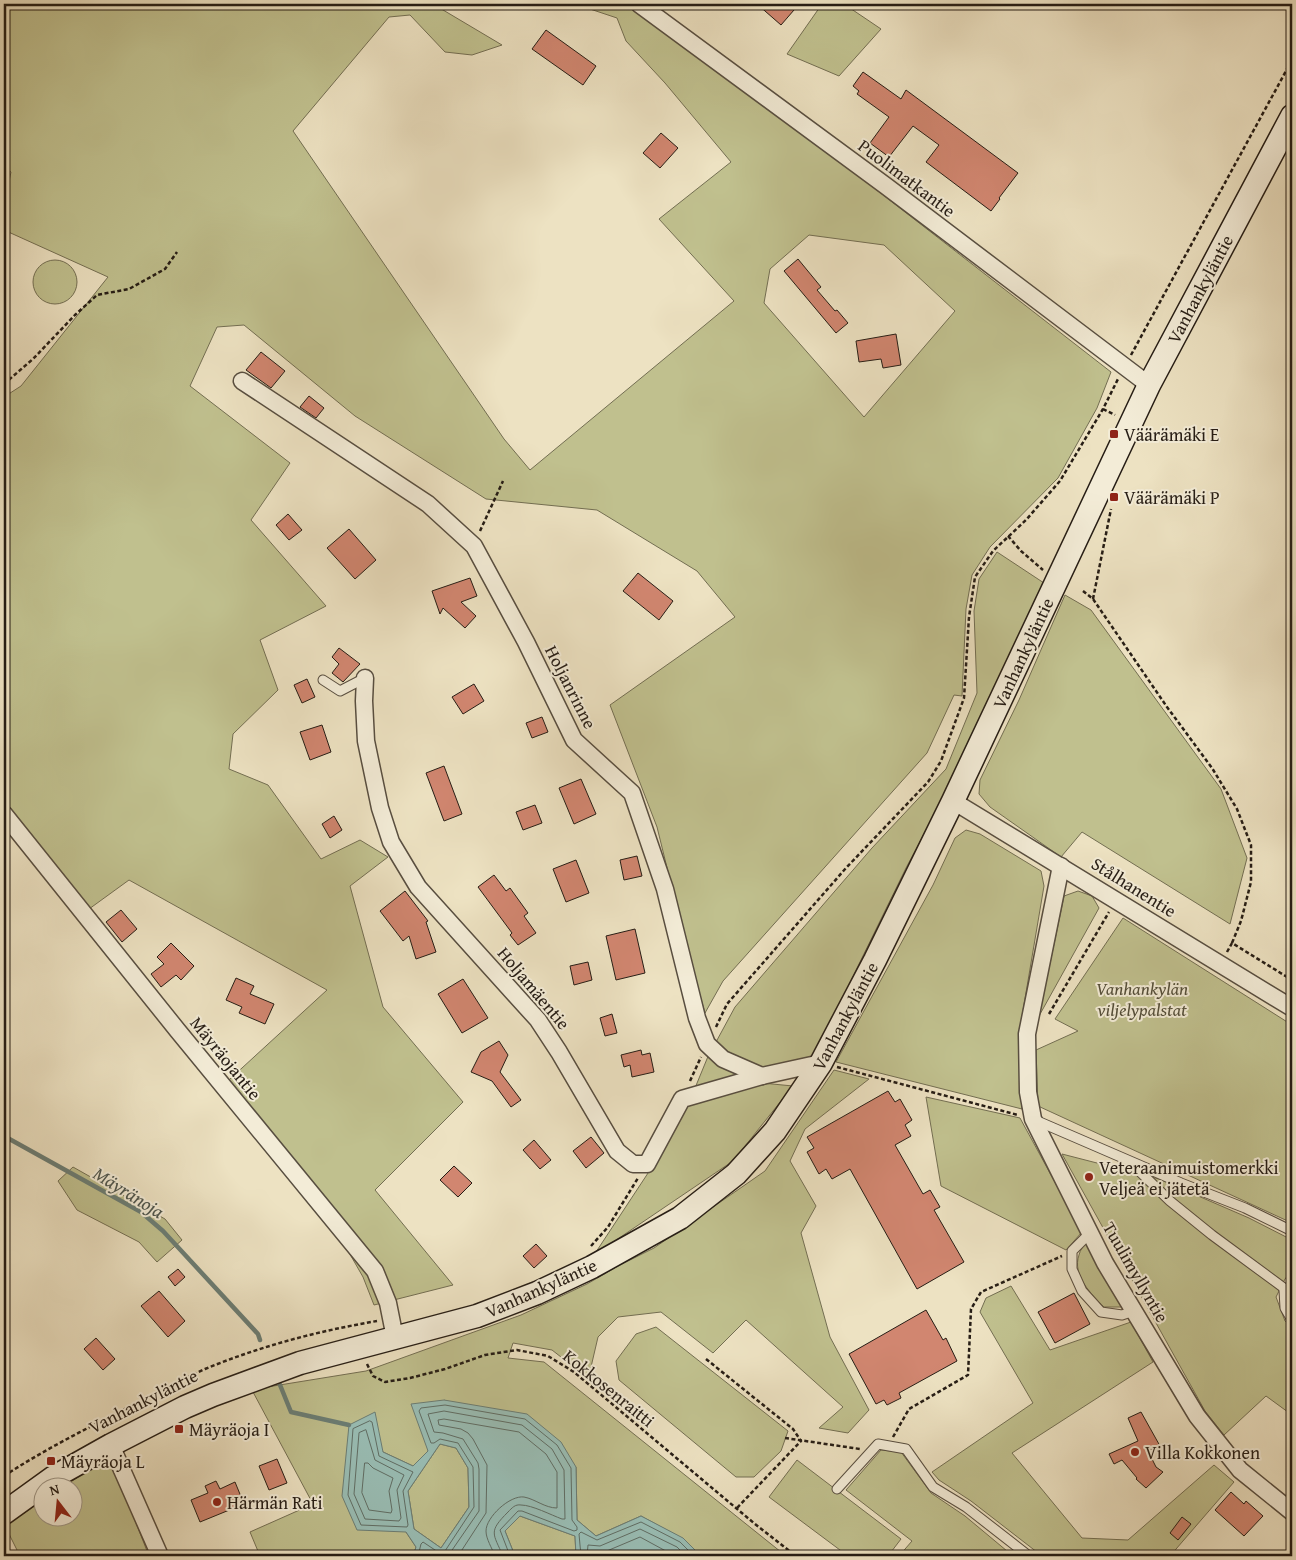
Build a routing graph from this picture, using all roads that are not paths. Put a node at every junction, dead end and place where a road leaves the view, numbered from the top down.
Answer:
1 (639, 4) edge
2 (1292, 116) edge
3 (242, 381) dead end
4 (1149, 385) junction
5 (365, 678) joint
6 (324, 680) dead end
7 (953, 801) junction
8 (4, 814) edge
9 (1061, 866) junction
10 (1292, 1008) edge
11 (821, 1063) junction
12 (762, 1076) junction
13 (1032, 1119) junction
14 (1126, 1158) junction
15 (1292, 1231) edge
16 (1090, 1233) junction
17 (1288, 1292) edge
18 (1134, 1311) junction
19 (1292, 1320) edge
20 (393, 1329) junction
21 (111, 1445) junction
22 (837, 1489) dead end
23 (1292, 1512) edge
24 (4, 1513) edge
25 (160, 1556) edge
26 (1029, 1556) edge

1 - 4 street, Puolimatkantie
2 - 4 street, Vanhankyläntie
3 - 12 street, Holjanrinne
4 - 7 street, Vanhankyläntie
5 - 6 lane
5 - 12 street, Holjamäentie
7 - 9 street, Stålhanentie
7 - 11 street, Vanhankyläntie
8 - 20 street, Mäyräojantie
9 - 10 street, Stålhanentie
9 - 13 street, Tuulimyllyntie
11 - 12 street
11 - 20 street, Vanhankyläntie
13 - 14 lane
13 - 16 street, Tuulimyllyntie
14 - 15 lane
14 - 17 lane
16 - 18 street, Tuulimyllyntie
16 - 18 lane
17 - 19 lane
18 - 23 street, Tuulimyllyntie
20 - 21 street, Vanhankyläntie
21 - 24 street, Vanhankyläntie
21 - 25 street
22 - 26 lane

